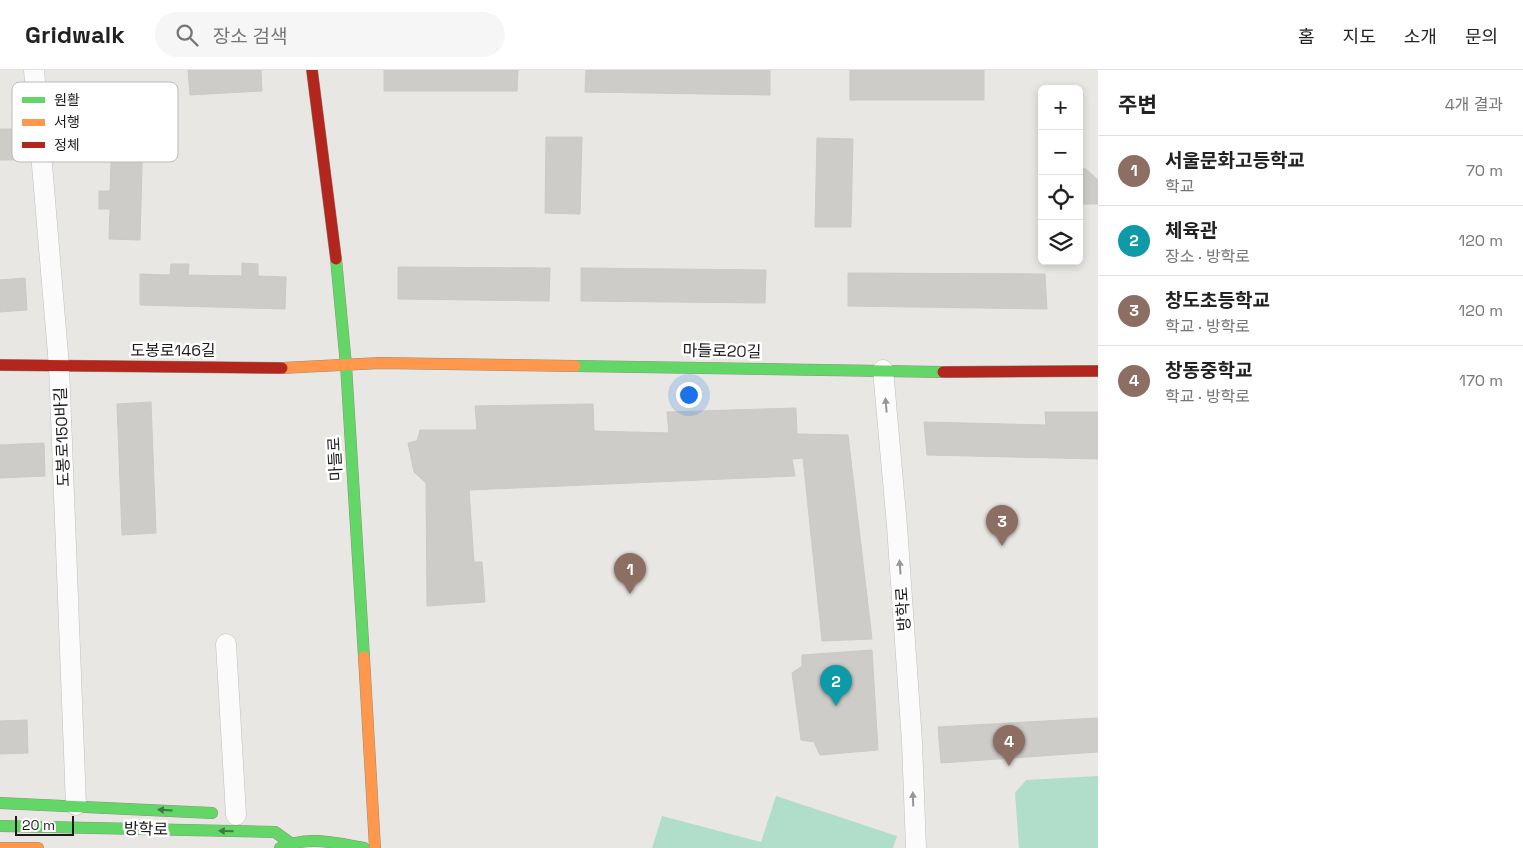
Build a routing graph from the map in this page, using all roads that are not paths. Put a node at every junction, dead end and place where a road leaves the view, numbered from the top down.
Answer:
1 (312, 70) edge
2 (42, 162) edge
3 (0, 365) edge
4 (346, 365) junction
5 (59, 366) junction
6 (883, 370) junction
7 (1098, 371) edge
8 (226, 644) dead end
9 (0, 803) edge
10 (76, 805) junction
11 (236, 815) junction
12 (0, 826) edge
13 (260, 832) junction
14 (284, 845) edge
15 (0, 848) edge
16 (38, 848) edge
17 (364, 848) edge
18 (375, 848) edge
19 (916, 848) edge

1 - 4 street, 마들로
2 - 5 street, 도봉로150바길
3 - 5 street, 도봉로146길
4 - 5 street, 도봉로146길
4 - 6 street, 마들로20길
4 - 18 street, 마들로
5 - 10 street, 도봉로150바길
6 - 7 street, 마들로20길
19 -> 6 street, 방학로
8 - 11 street
9 - 10 street
11 -> 10 street
11 - 13 street
13 -> 12 street, 방학로
13 - 14 street, 방학로
14 - 17 street, 방학로
15 - 16 street

